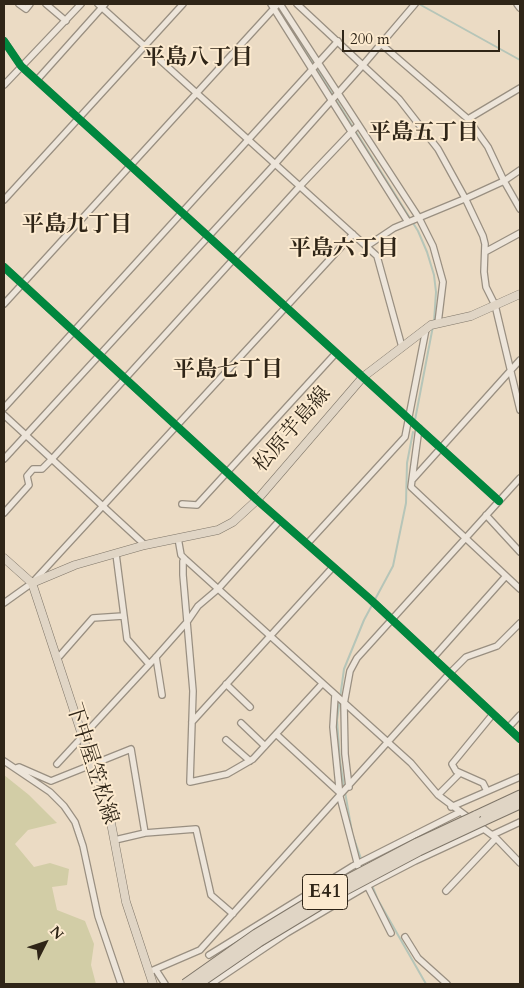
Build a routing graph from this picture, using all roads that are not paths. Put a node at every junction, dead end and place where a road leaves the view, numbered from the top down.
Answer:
1 (18, 4) edge
2 (30, 4) edge
3 (46, 4) edge
4 (82, 4) edge
5 (183, 4) edge
6 (297, 4) edge
7 (415, 4) edge
8 (517, 4) edge
9 (102, 5) edge
10 (276, 5) edge
11 (520, 8) edge
12 (66, 21) junction
13 (4, 41) edge
14 (338, 41) junction
15 (381, 44) junction
16 (144, 46) junction
17 (363, 65) junction
18 (21, 66) junction
19 (315, 66) junction
20 (37, 80) junction
21 (4, 85) edge
22 (520, 88) edge
23 (196, 93) junction
24 (335, 97) junction
25 (78, 118) junction
26 (468, 119) junction
27 (355, 129) junction
28 (248, 140) junction
29 (275, 164) junction
30 (130, 166) junction
31 (520, 170) edge
32 (504, 181) junction
33 (300, 186) junction
34 (466, 198) junction
35 (4, 200) edge
36 (520, 209) edge
37 (182, 212) junction
38 (413, 220) junction
39 (520, 233) edge
40 (353, 234) junction
41 (208, 236) junction
42 (366, 246) junction
43 (484, 252) junction
44 (233, 260) junction
45 (4, 267) edge
46 (22, 284) junction
47 (520, 294) edge
48 (4, 304) edge
49 (496, 306) junction
50 (286, 308) junction
51 (433, 325) junction
52 (74, 331) junction
53 (402, 347) junction
54 (336, 353) junction
55 (100, 355) junction
56 (520, 360) edge
57 (511, 370) junction
58 (125, 378) junction
59 (363, 378) junction
60 (4, 408) edge
61 (520, 410) edge
62 (4, 414) edge
63 (408, 419) junction
64 (176, 424) junction
65 (419, 428) junction
66 (26, 435) junction
67 (441, 448) junction
68 (4, 459) edge
69 (52, 459) junction
70 (228, 472) junction
71 (520, 478) edge
72 (412, 481) junction
73 (257, 500) junction
74 (499, 501) junction
75 (182, 504) dead end
76 (103, 505) junction
77 (4, 513) edge
78 (486, 515) junction
79 (280, 520) junction
80 (178, 538) junction
81 (465, 538) junction
82 (307, 544) junction
83 (145, 545) junction
84 (520, 552) edge
85 (116, 554) junction
86 (4, 558) edge
87 (185, 559) junction
88 (333, 567) junction
89 (506, 576) junction
90 (32, 584) junction
91 (218, 589) junction
92 (520, 589) edge
93 (4, 604) edge
94 (123, 616) junction
95 (391, 620) junction
96 (187, 622) junction
97 (520, 622) edge
98 (270, 636) junction
99 (156, 656) junction
100 (433, 658) junction
101 (58, 659) junction
102 (149, 664) junction
103 (450, 673) junction
104 (226, 684) junction
105 (322, 684) junction
106 (162, 695) dead end
107 (340, 700) junction
108 (250, 707) dead end
109 (493, 714) junction
110 (520, 715) edge
111 (192, 722) junction
112 (241, 724) dead end
113 (508, 728) junction
114 (276, 734) junction
115 (82, 736) junction
116 (520, 739) edge
117 (226, 740) dead end
118 (388, 743) junction
119 (265, 746) junction
120 (4, 761) edge
121 (250, 761) junction
122 (57, 764) dead end
123 (92, 765) junction
124 (14, 768) junction
125 (460, 773) junction
126 (520, 776) edge
127 (487, 791) junction
128 (343, 792) junction
129 (438, 795) junction
130 (520, 795) edge
131 (520, 804) edge
132 (451, 806) junction
133 (460, 812) junction
134 (481, 822) junction
135 (520, 822) edge
136 (145, 833) junction
137 (494, 837) junction
138 (115, 840) junction
139 (360, 862) junction
140 (520, 862) edge
141 (370, 885) junction
142 (446, 891) dead end
143 (234, 914) junction
144 (391, 933) dead end
145 (405, 937) dead end
146 (209, 955) dead end
147 (153, 971) junction
148 (122, 984) edge
149 (153, 984) edge
150 (165, 984) edge
151 (185, 984) edge
152 (198, 984) edge
153 (211, 984) edge
154 (447, 984) edge

1 - 2 street
3 - 12 street
4 - 12 street
5 - 16 street
6 - 14 street
7 - 15 street
8 - 11 street
9 - 16 street
9 - 20 street
10 - 19 street
10 - 23 street
12 - 18 street
13 - 18 street
14 - 17 street
14 - 19 street
15 - 17 street
15 - 26 street
16 - 23 street
16 - 25 street
17 - 24 street
17 - 34 street
18 - 20 street
18 - 21 street
19 - 24 street
19 - 24 street
19 - 28 street
20 - 25 street
22 - 26 street
23 - 28 street
23 - 30 street
24 - 27 street
24 - 27 street
24 - 29 street
25 - 30 street
25 - 35 street
26 - 32 street
27 - 33 street
27 - 38 street
27 - 38 street
28 - 29 street
28 - 37 street
29 - 33 street
29 - 41 street
30 - 37 street
30 - 46 street
31 - 32 street
32 - 34 street
32 - 36 street
33 - 40 street
33 - 44 street
34 - 38 street
34 - 43 street
37 - 41 street
37 - 52 street
38 - 42 street
38 - 51 street
39 - 43 street
40 - 42 street
40 - 50 street
41 - 44 street
41 - 55 street
42 - 53 street
43 - 49 street
44 - 50 street
44 - 58 street
45 - 46 street
46 - 48 street
46 - 52 street
47 - 49 main road, 松原芋島線
49 - 51 main road, 松原芋島線
49 - 57 street
50 - 54 street
50 - 64 street
51 - 53 main road, 松原芋島線
51 - 63 street
52 - 55 street
52 - 60 street
53 - 59 main road, 松原芋島線
54 - 59 street
54 - 70 street
55 - 58 street
55 - 66 street
56 - 57 street
57 - 61 street
57 - 67 street
58 - 64 street
58 - 69 street
59 - 63 street
59 - 73 main road, 松原芋島線
62 - 66 street
63 - 65 street
63 - 82 street
64 - 70 street
64 - 76 street
65 - 67 street
65 - 72 street
66 - 68 street
66 - 69 street
67 - 72 street
67 - 74 street
69 - 76 street
69 - 77 street
70 - 73 street
70 - 75 street
71 - 74 street
72 - 81 street
73 - 79 street
73 - 80 main road, 松原芋島線
74 - 78 street
76 - 83 street
76 - 90 street
78 - 81 street
78 - 84 street
79 - 82 street
79 - 91 street
80 - 83 main road, 松原芋島線
80 - 87 street
81 - 89 street
81 - 95 street
82 - 88 street
83 - 85 main road, 松原芋島線
85 - 90 main road, 松原芋島線
85 - 94 street
86 - 90 main road, 下中屋笠松線
87 - 91 street
87 - 96 street
88 - 95 street
88 - 98 street
89 - 92 street
89 - 100 street
90 - 93 street
90 - 101 main road, 下中屋笠松線
91 - 96 street
91 - 98 street
94 - 101 street
94 - 102 street
95 - 100 street
95 - 107 street
96 - 99 street
96 - 111 street
97 - 103 street
98 - 104 street
98 - 105 street
99 - 102 street
99 - 106 street
100 - 103 street
101 - 115 main road, 下中屋笠松線
102 - 115 street
103 - 109 street
103 - 118 street
104 - 108 street
104 - 111 street
105 - 107 street
105 - 114 street
107 - 118 street
107 - 128 street
107 - 128 street
109 - 113 street
109 - 125 street
110 - 113 street
111 - 121 street
112 - 119 street
113 - 116 street
114 - 119 street
114 - 128 street
115 - 122 street
115 - 123 main road, 下中屋笠松線
117 - 121 street
118 - 128 street
118 - 129 street
119 - 121 street
120 - 124 street
123 - 124 street
123 - 136 street
123 - 138 main road, 下中屋笠松線
124 - 148 street
125 - 127 street
125 - 129 street
126 - 127 street
127 - 132 street
128 - 139 street
128 - 143 street
129 - 132 street
130 - 134 highway, E41
131 - 134 highway, E41
132 - 133 street
133 - 134 street
133 - 139 street
134 - 137 street
134 - 141 street
134 - 151 highway, E41, bridge
134 - 152 highway, E41, bridge
135 - 137 street
136 - 138 street
136 - 143 street
137 - 140 street
137 - 142 street
138 - 147 main road, 下中屋笠松線
139 - 141 street
139 - 146 street
141 - 144 street
141 - 153 street
143 - 147 street
145 - 154 street
147 - 149 main road, 下中屋笠松線
147 - 150 street

